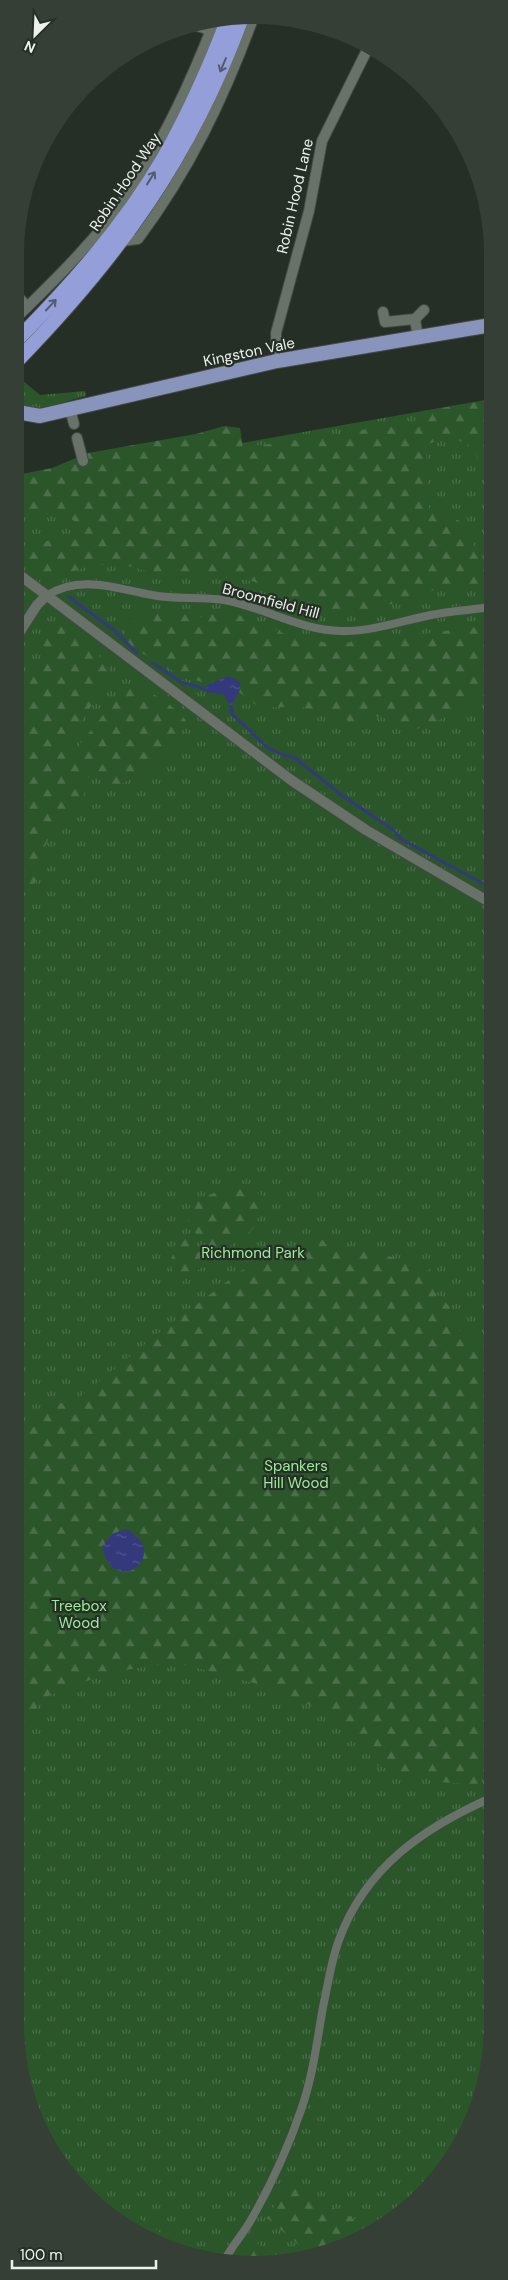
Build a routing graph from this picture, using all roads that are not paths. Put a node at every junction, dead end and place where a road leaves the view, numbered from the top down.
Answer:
1 (239, 24) edge
2 (252, 24) edge
3 (225, 26) edge
4 (211, 28) edge
5 (365, 52) edge
6 (122, 241) junction
7 (24, 303) edge
8 (27, 307) junction
9 (24, 310) edge
10 (424, 310) dead end
11 (383, 312) dead end
12 (415, 319) junction
13 (484, 326) edge
14 (24, 332) edge
15 (418, 338) junction
16 (24, 354) edge
17 (277, 361) junction
18 (70, 408) junction
19 (24, 413) edge
20 (40, 416) junction
21 (24, 419) edge
22 (74, 424) dead end
23 (77, 438) dead end
24 (82, 461) dead end
25 (24, 579) edge
26 (46, 596) junction
27 (484, 608) edge
28 (24, 625) edge
29 (484, 899) edge
30 (484, 1802) edge
31 (228, 2255) edge

1 -> 6 highway, Robin Hood Way
2 - 6 street, Robin Hood Way
14 -> 3 highway, Robin Hood Way
4 - 8 street, Robin Hood Way
5 - 17 street, Robin Hood Lane
6 - 16 highway, Robin Hood Way
7 - 8 street
8 - 9 street, Robin Hood Way
10 - 12 street
11 - 12 street
12 - 15 street
13 - 15 main road, Kingston Vale
15 - 17 main road, Kingston Vale
17 - 18 main road, Kingston Vale
18 - 20 main road, Kingston Vale
18 - 22 street
19 - 20 main road, Kingston Vale
20 - 21 main road
23 - 24 street
25 - 26 street
26 - 27 street, Broomfield Hill
26 - 28 street
26 - 29 street
30 - 31 street

